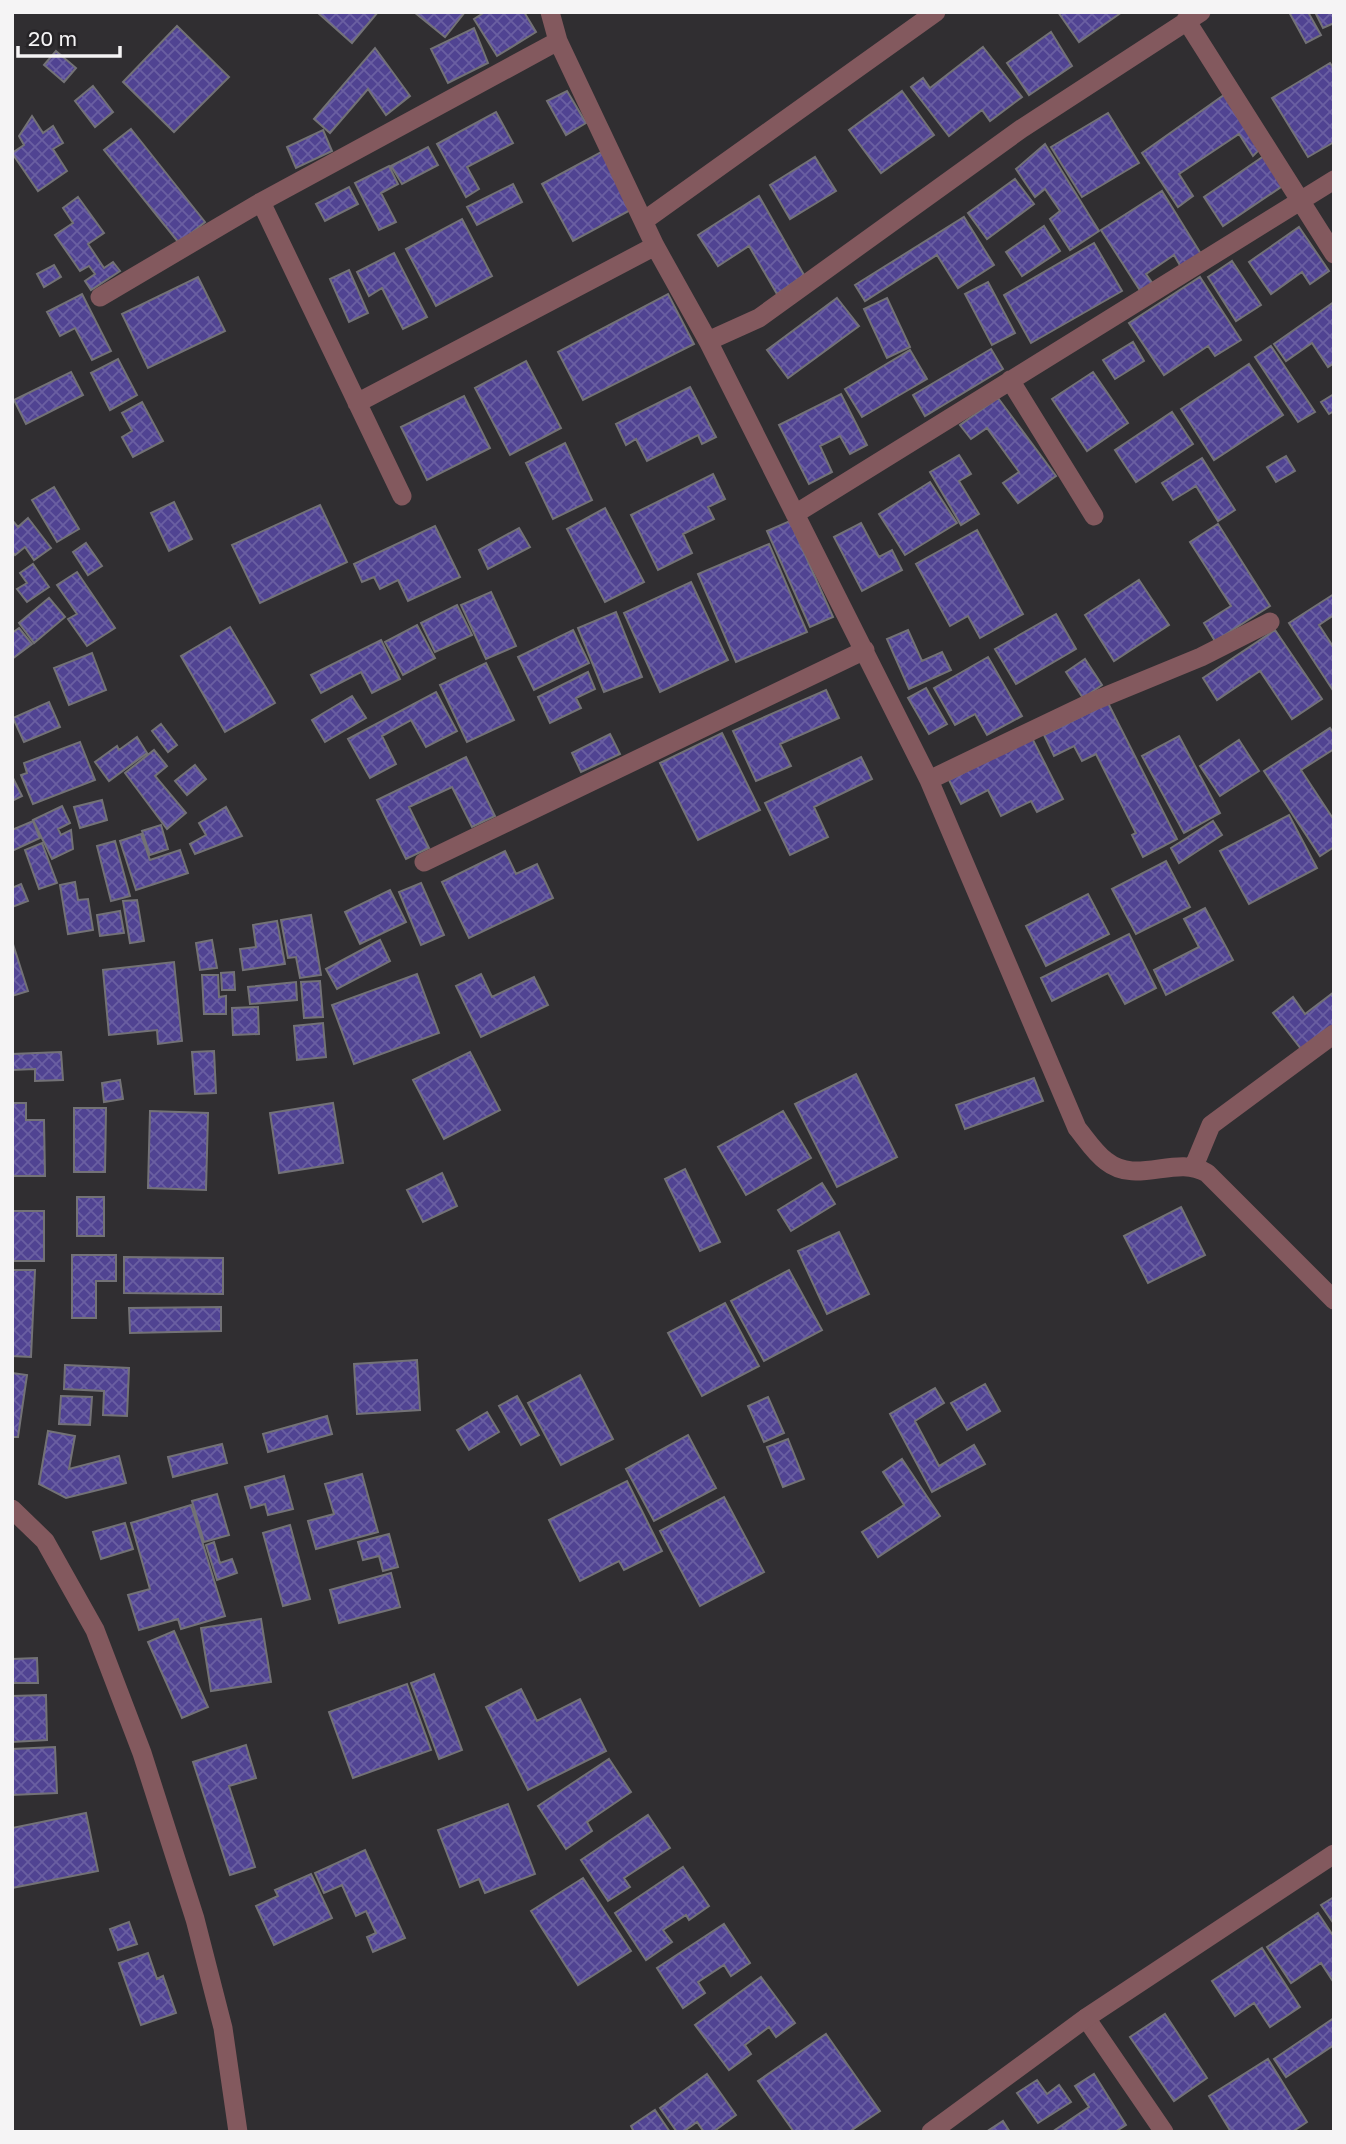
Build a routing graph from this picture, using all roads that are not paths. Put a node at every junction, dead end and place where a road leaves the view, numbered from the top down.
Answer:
1 (550, 12) edge
2 (936, 12) edge
3 (1193, 16) edge
4 (558, 41) junction
5 (1334, 180) edge
6 (1301, 199) junction
7 (261, 202) junction
8 (645, 220) junction
9 (655, 246) junction
10 (1334, 254) edge
11 (100, 297) dead end
12 (708, 341) junction
13 (1010, 380) junction
14 (357, 403) junction
15 (402, 496) dead end
16 (795, 514) junction
17 (1094, 516) dead end
18 (1270, 622) dead end
19 (865, 650) junction
20 (929, 780) junction
21 (425, 862) dead end
22 (1334, 1034) edge
23 (1194, 1166) junction
24 (1334, 1300) edge
25 (12, 1509) edge
26 (1334, 1854) edge
27 (1086, 2018) junction
28 (238, 2132) edge
29 (931, 2132) edge
30 (1164, 2132) edge

1 - 4 street
2 - 8 street
3 - 6 street
3 - 12 street
4 - 7 street
4 - 8 street
5 - 6 street
6 - 10 street
6 - 13 street
7 - 11 street
7 - 14 street
8 - 9 street
9 - 12 street
9 - 14 street
12 - 16 street
13 - 16 street
13 - 17 street
14 - 15 street
16 - 19 street
18 - 20 street
19 - 20 street
19 - 21 street
20 - 23 street
22 - 23 street
23 - 24 street
25 - 28 street
26 - 27 street
27 - 29 street
27 - 30 street

